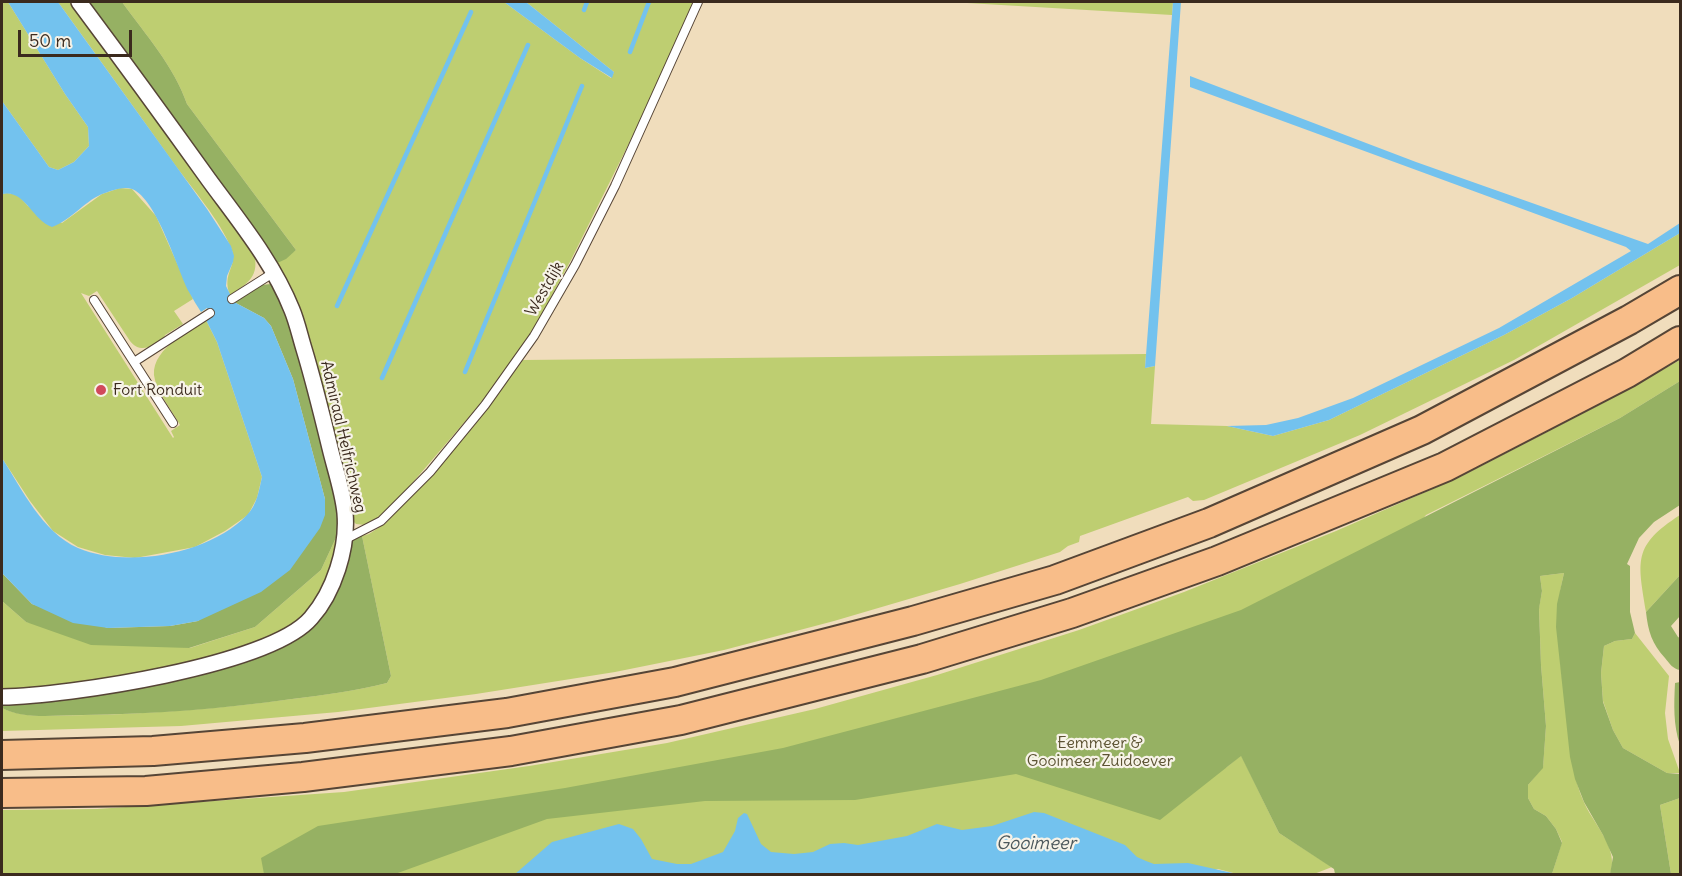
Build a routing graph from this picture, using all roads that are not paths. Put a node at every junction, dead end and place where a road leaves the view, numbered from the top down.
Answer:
1 (79, 2) edge
2 (698, 2) edge
3 (273, 273) junction
4 (1680, 290) edge
5 (232, 299) dead end
6 (94, 300) dead end
7 (210, 313) dead end
8 (1680, 341) edge
9 (134, 362) junction
10 (173, 423) dead end
11 (346, 539) junction
12 (2, 697) edge
13 (2, 755) edge
14 (2, 793) edge

1 - 3 street, Admiraal Helfrichweg
2 - 11 lane, Westdijk
3 - 5 lane
3 - 11 street, Admiraal Helfrichweg
4 - 13 highway
6 - 9 lane
7 - 9 lane
8 - 14 highway
9 - 10 lane
11 - 12 street, Admiraal Helfrichweg

